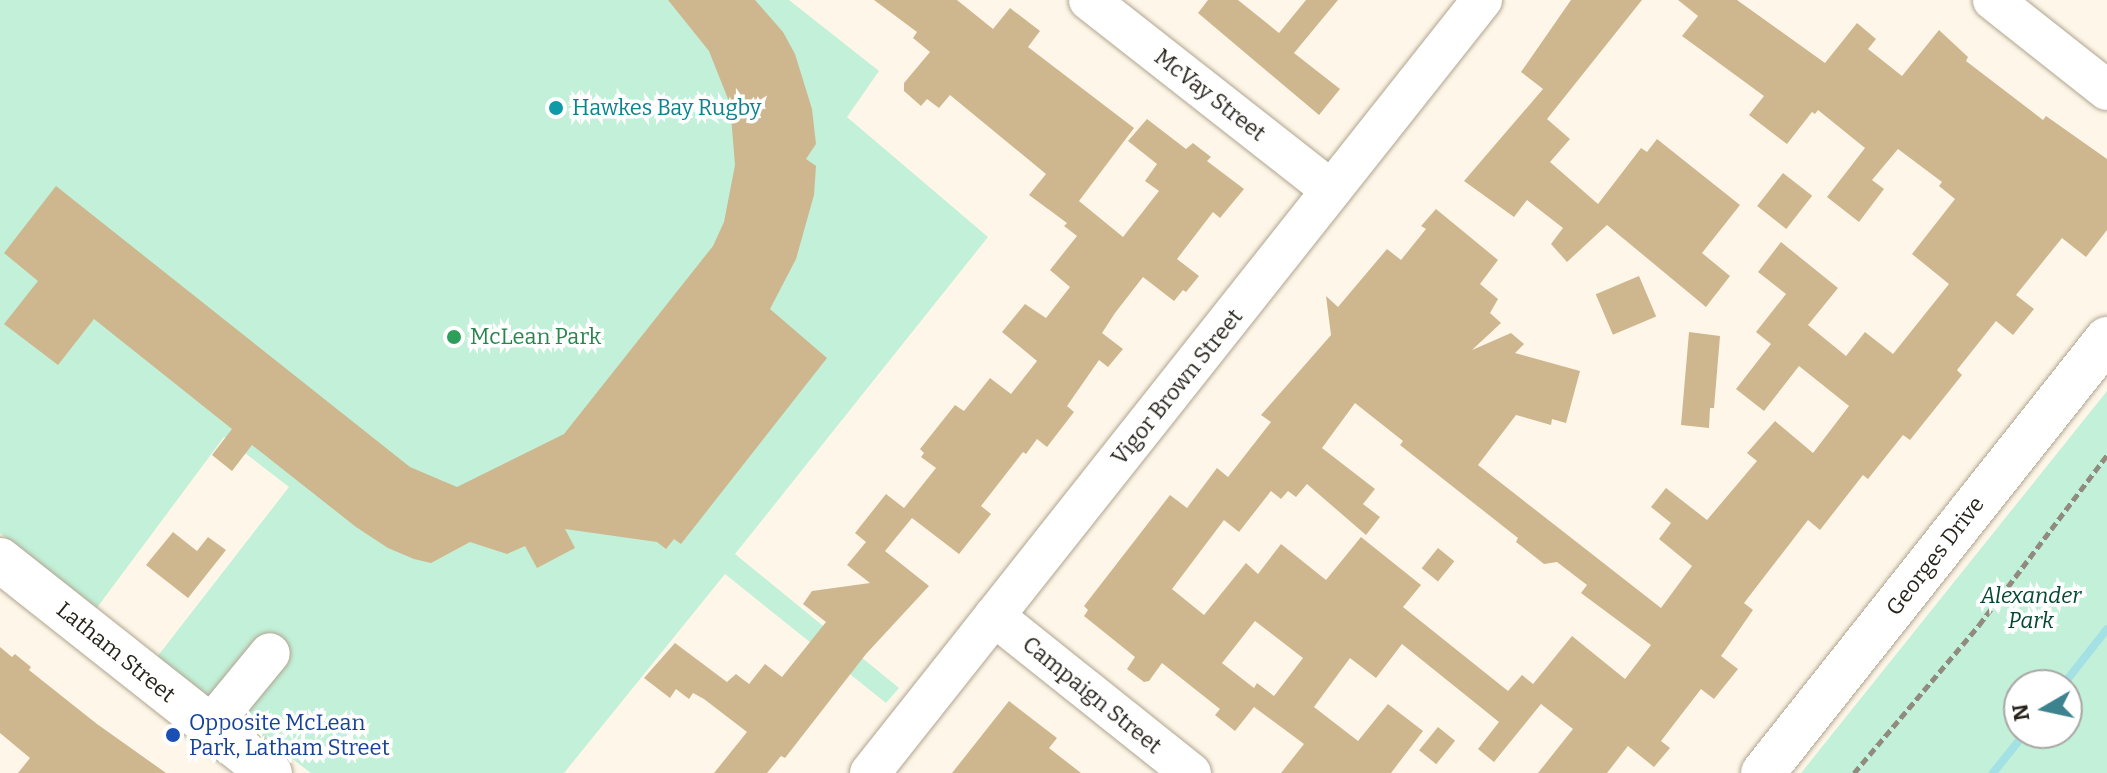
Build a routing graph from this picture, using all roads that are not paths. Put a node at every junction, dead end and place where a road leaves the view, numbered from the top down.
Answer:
1 (1089, 0) edge
2 (1482, 0) edge
3 (1993, 0) edge
4 (2107, 90) edge
5 (1330, 189) junction
6 (2107, 339) edge
7 (0, 560) edge
8 (994, 616) junction
9 (270, 653) dead end
10 (210, 726) junction
11 (265, 771) edge
12 (870, 773) edge
13 (1191, 773) edge
14 (1763, 773) edge

1 - 5 street, McVay Street
2 - 5 street, Vigor Brown Street
3 - 4 street
5 - 8 street, Vigor Brown Street
6 - 14 main road, Georges Drive
7 - 10 main road, Latham Street
8 - 12 street, Vigor Brown Street
8 - 13 street, Campaign Street
9 - 10 street
10 - 11 main road, Latham Street

